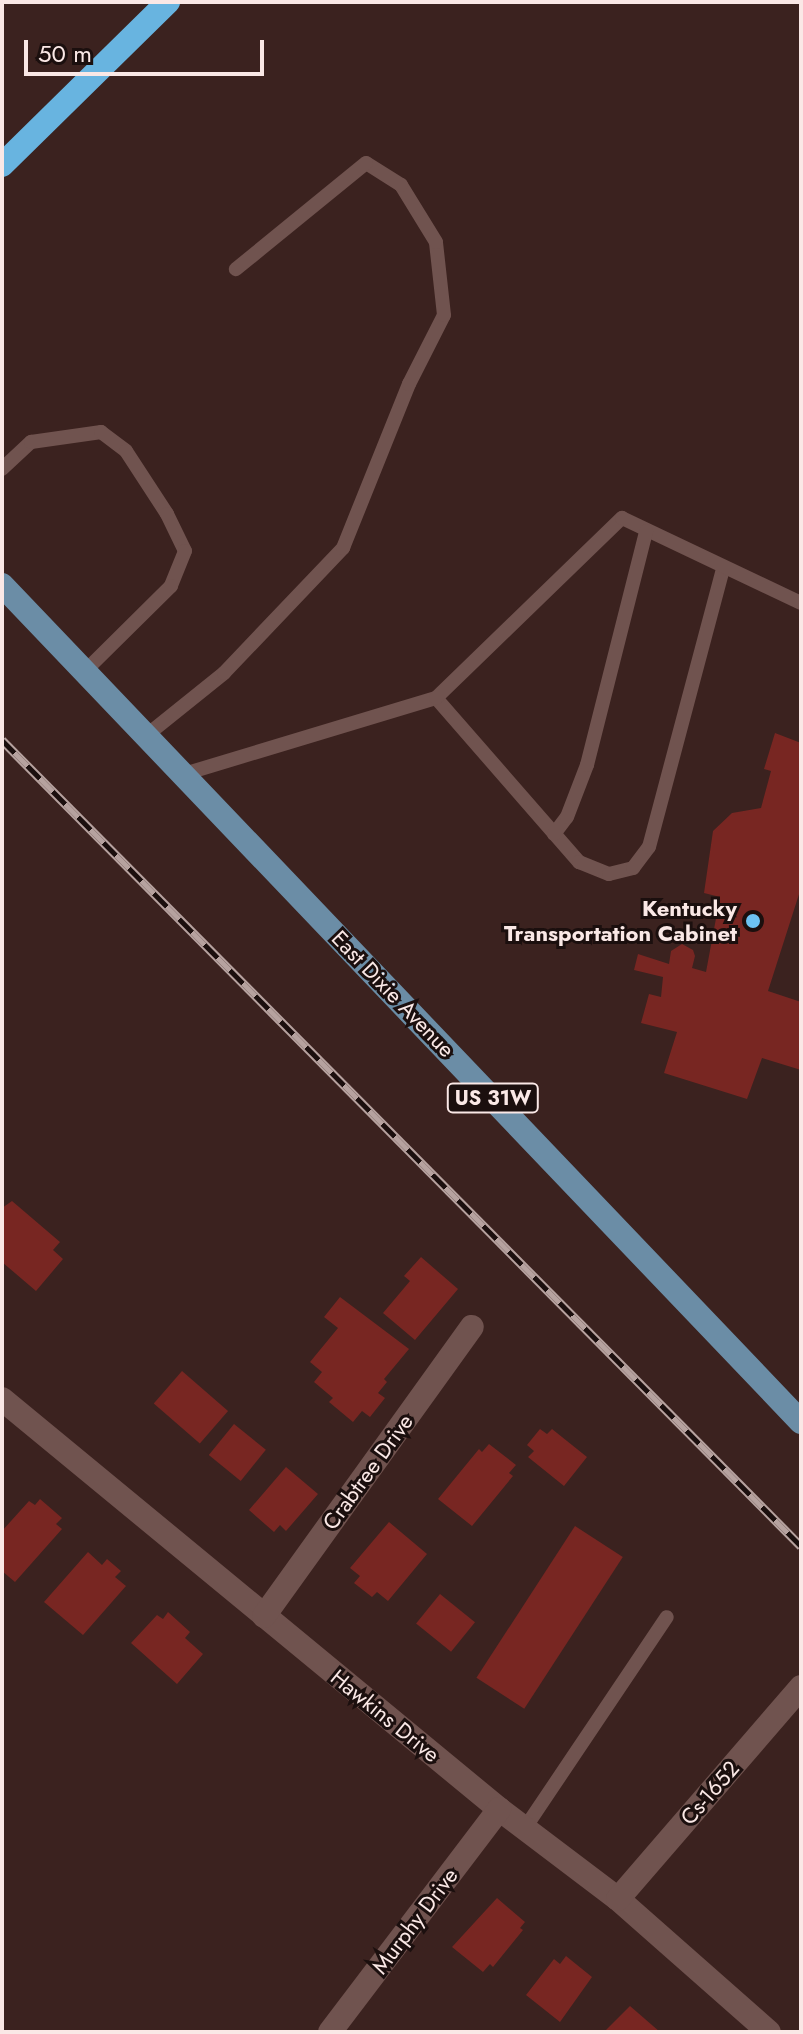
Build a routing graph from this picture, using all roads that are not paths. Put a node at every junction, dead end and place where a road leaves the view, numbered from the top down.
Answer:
1 (168, 2) edge
2 (2, 165) edge
3 (236, 269) dead end
4 (2, 469) edge
5 (646, 531) junction
6 (723, 568) junction
7 (2, 585) edge
8 (801, 603) edge
9 (85, 671) junction
10 (436, 698) junction
11 (147, 735) junction
12 (184, 774) junction
13 (554, 834) junction
14 (472, 1327) dead end
15 (2, 1399) edge
16 (801, 1422) edge
17 (264, 1616) junction
18 (667, 1617) dead end
19 (801, 1687) edge
20 (499, 1809) junction
21 (525, 1828) junction
22 (618, 1899) junction
23 (330, 2032) edge
24 (769, 2032) edge

1 - 2 highway
3 - 11 lane
4 - 9 lane
5 - 6 lane
5 - 10 lane
5 - 13 lane
6 - 8 lane
6 - 13 lane
7 - 9 main road, US 31W
9 - 11 main road, US 31W
10 - 12 lane
10 - 13 lane
11 - 12 main road, US 31W
12 - 16 main road, East Dixie Avenue / US 31W
14 - 17 street, Crabtree Drive
15 - 17 street, Hawkins Drive
17 - 20 street, Hawkins Drive
18 - 21 lane
19 - 22 street, Cs-1652
20 - 21 street, Hawkins Drive
20 - 23 street, Murphy Drive
21 - 22 street, Hawkins Drive
22 - 24 street, Hawkins Drive

